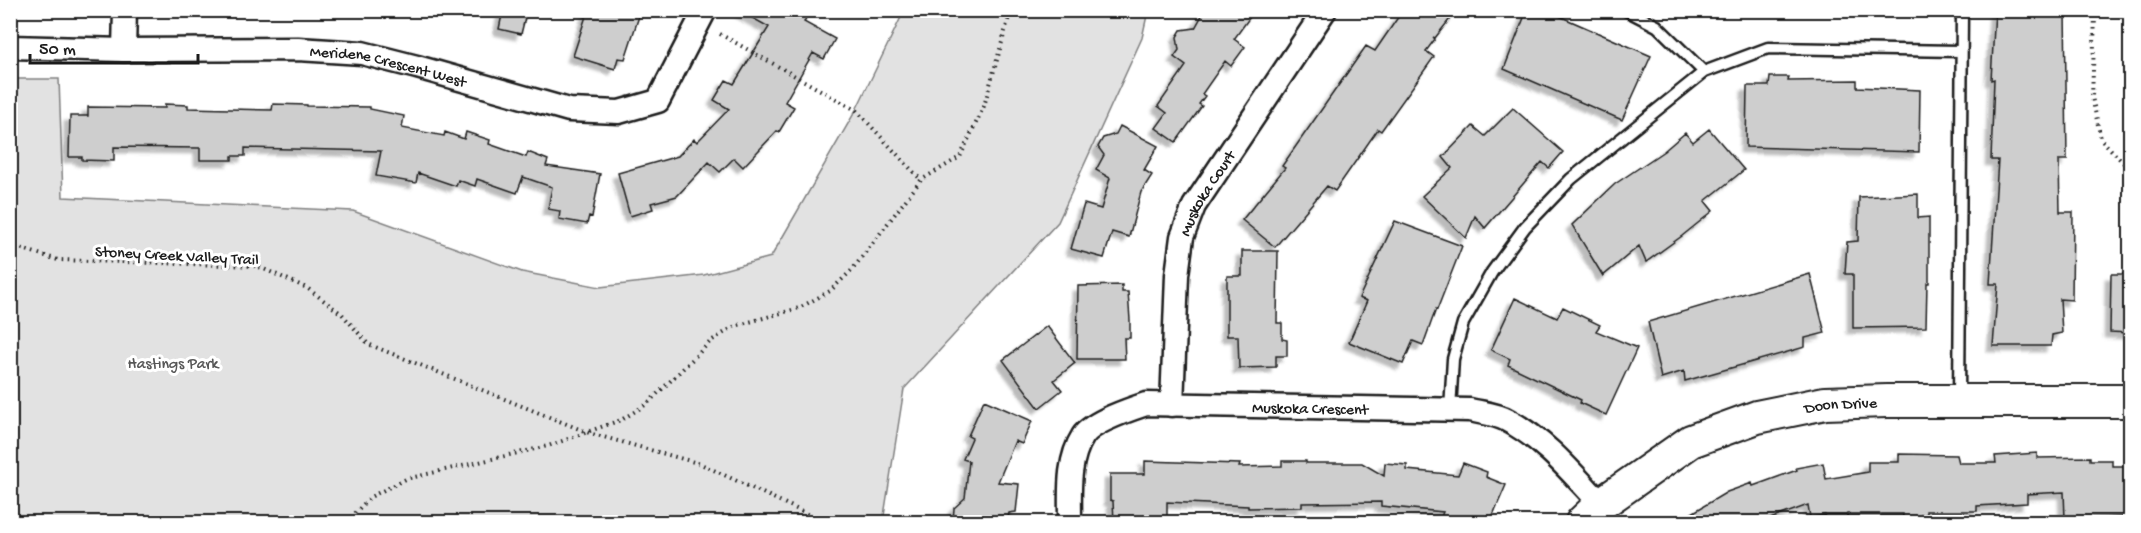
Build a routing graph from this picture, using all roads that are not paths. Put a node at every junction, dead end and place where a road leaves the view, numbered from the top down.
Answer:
1 (125, 10) edge
2 (705, 10) edge
3 (1325, 10) edge
4 (1626, 10) edge
5 (1962, 10) edge
6 (10, 47) edge
7 (124, 50) junction
8 (1960, 51) junction
9 (1704, 72) junction
10 (2130, 401) edge
11 (1959, 402) junction
12 (1172, 405) junction
13 (1450, 410) junction
14 (1592, 513) edge
15 (1070, 522) edge

1 - 7 street
2 - 7 street, Meridene Crescent West
3 - 12 street, Muskoka Court
4 - 9 lane
5 - 8 lane
6 - 7 street, Meridene Crescent West
8 - 9 lane
8 - 11 lane
9 - 13 lane
10 - 11 street, Doon Drive
11 - 14 street, Doon Drive
12 - 13 street, Muskoka Crescent
12 - 15 street, Muskoka Crescent
13 - 14 street, Muskoka Crescent

